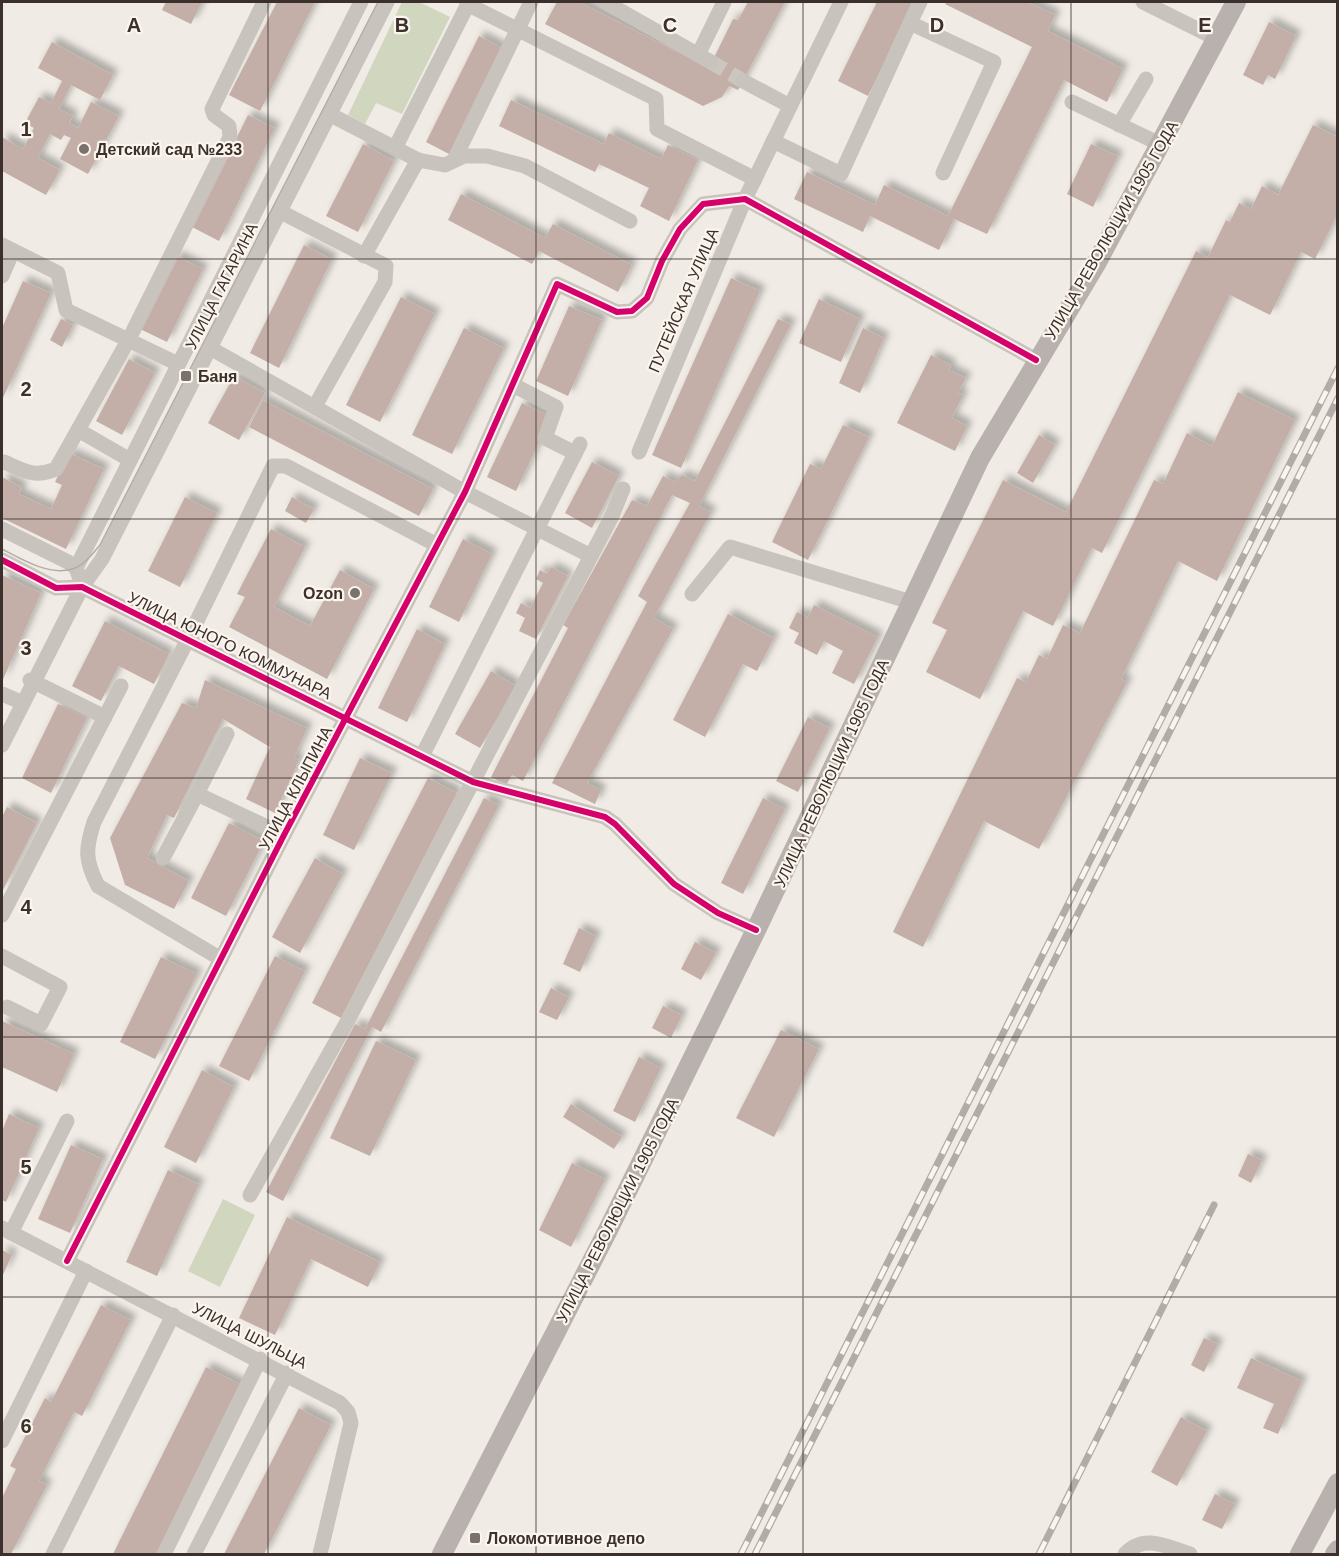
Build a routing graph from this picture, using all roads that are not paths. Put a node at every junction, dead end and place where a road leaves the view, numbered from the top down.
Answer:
1 (264, 2) edge
2 (361, 2) edge
3 (387, 2) edge
4 (531, 2) edge
5 (605, 2) edge
6 (724, 2) edge
7 (841, 2) edge
8 (920, 2) edge
9 (1143, 2) edge
10 (1236, 2) edge
11 (468, 3) edge
12 (910, 23) junction
13 (517, 29) junction
14 (1217, 39) junction
15 (1146, 79) dead end
16 (743, 81) tunnel mouth
17 (1072, 102) dead end
18 (790, 106) junction
19 (329, 114) junction
20 (1119, 125) junction
21 (773, 141) junction
22 (1160, 144) junction
23 (395, 148) junction
24 (455, 158) junction
25 (418, 160) junction
26 (943, 173) dead end
27 (755, 179) junction
28 (745, 199) junction
29 (279, 211) junction
30 (630, 221) dead end
31 (8, 248) edge
32 (364, 256) junction
33 (2, 276) edge
34 (129, 339) junction
35 (210, 348) junction
36 (1036, 360) junction
37 (178, 364) junction
38 (513, 385) junction
39 (315, 405) junction
40 (78, 430) junction
41 (639, 452) dead end
42 (130, 460) junction
43 (4, 462) dead end
44 (623, 489) dead end
45 (465, 492) junction
46 (537, 528) junction
47 (2, 529) edge
48 (437, 545) junction
49 (591, 556) junction
50 (2, 560) edge
51 (76, 568) junction
52 (82, 587) junction
53 (692, 594) dead end
54 (911, 603) junction
55 (187, 641) junction
56 (32, 681) junction
57 (121, 686) dead end
58 (2, 694) edge
59 (23, 703) junction
60 (105, 717) junction
61 (348, 718) junction
62 (226, 734) dead end
63 (2, 745) edge
64 (422, 756) junction
65 (473, 782) junction
66 (197, 794) junction
67 (284, 835) junction
68 (163, 858) dead end
69 (2, 916) edge
70 (756, 930) junction
71 (2, 956) edge
72 (221, 959) junction
73 (7, 1007) dead end
74 (68, 1122) dead end
75 (250, 1195) dead end
76 (6, 1231) edge
77 (67, 1261) junction
78 (86, 1271) junction
79 (172, 1315) junction
80 (260, 1359) junction
81 (287, 1374) junction
82 (2, 1441) edge
83 (1338, 1483) edge
84 (1338, 1550) edge
85 (53, 1554) edge
86 (164, 1554) edge
87 (194, 1554) edge
88 (320, 1554) edge
89 (442, 1554) edge
90 (1125, 1554) edge
91 (1190, 1554) edge
92 (1300, 1554) edge
93 (1335, 1554) edge

1 - 34 street
2 - 37 street, УЛИЦА ГАГАРИНА
3 - 19 street, УЛИЦА ГАГАРИНА
4 - 13 street
5 - 6 street
7 - 18 street, ПУТЕЙСКАЯ УЛИЦА
8 - 12 street
9 - 14 street
10 - 14 main road, УЛИЦА РЕВОЛЮЦИИ 1905 ГОДА
11 - 13 street
11 - 23 street
12 - 21 street
12 - 26 street
13 - 24 street
13 - 27 street
14 - 22 main road, УЛИЦА РЕВОЛЮЦИИ 1905 ГОДА
15 - 20 street
16 - 18 street
17 - 20 street
18 - 21 street, ПУТЕЙСКАЯ УЛИЦА
19 - 23 street
19 - 29 street, УЛИЦА ГАГАРИНА
20 - 22 street
21 - 27 street, ПУТЕЙСКАЯ УЛИЦА
22 - 36 main road, УЛИЦА РЕВОЛЮЦИИ 1905 ГОДА
23 - 25 street
24 - 25 street
24 - 30 street
25 - 32 street
27 - 28 street, ПУТЕЙСКАЯ УЛИЦА
28 - 36 street
28 - 38 street, УЛИЦА КЛЫПИНА
28 - 41 street, ПУТЕЙСКАЯ УЛИЦА
29 - 32 street
29 - 35 street, УЛИЦА ГАГАРИНА
31 - 33 street
31 - 34 street
32 - 39 street
34 - 37 street
34 - 40 street
35 - 39 street
35 - 52 street, УЛИЦА ГАГАРИНА
36 - 54 main road, УЛИЦА РЕВОЛЮЦИИ 1905 ГОДА
37 - 42 street, УЛИЦА ГАГАРИНА
38 - 45 street, УЛИЦА КЛЫПИНА
38 - 46 street
39 - 45 street
40 - 42 street
40 - 43 street
42 - 51 street, УЛИЦА ГАГАРИНА
44 - 49 street
45 - 46 street
45 - 48 street, УЛИЦА КЛЫПИНА
46 - 49 street
46 - 64 street
47 - 51 street
48 - 55 street
48 - 61 street, УЛИЦА КЛЫПИНА
49 - 65 street
50 - 52 street, УЛИЦА ЮНОГО КОММУНАРА
51 - 52 street
52 - 55 street, УЛИЦА ЮНОГО КОММУНАРА
52 - 56 street, УЛИЦА ГАГАРИНА
53 - 54 street
54 - 70 main road, УЛИЦА РЕВОЛЮЦИИ 1905 ГОДА
55 - 61 street, УЛИЦА ЮНОГО КОММУНАРА
55 - 72 street
56 - 59 street, УЛИЦА ГАГАРИНА
56 - 60 street
57 - 60 street
58 - 59 street
59 - 63 street, УЛИЦА ГАГАРИНА
60 - 69 street
61 - 64 street, УЛИЦА ЮНОГО КОММУНАРА
61 - 67 street, УЛИЦА КЛЫПИНА
62 - 66 street
64 - 65 street, УЛИЦА ЮНОГО КОММУНАРА
65 - 70 street, УЛИЦА ЮНОГО КОММУНАРА
65 - 75 street
66 - 67 street
66 - 68 street
67 - 72 street, УЛИЦА КЛЫПИНА
70 - 89 main road, УЛИЦА РЕВОЛЮЦИИ 1905 ГОДА
71 - 73 street
72 - 77 street, УЛИЦА КЛЫПИНА
74 - 76 street
76 - 77 street, УЛИЦА ШУЛЬЦА
77 - 78 street, УЛИЦА ШУЛЬЦА
78 - 79 street, УЛИЦА ШУЛЬЦА
78 - 82 street
79 - 80 street, УЛИЦА ШУЛЬЦА
79 - 85 street
80 - 81 street, УЛИЦА ШУЛЬЦА
80 - 86 street
81 - 87 street
81 - 88 street, УЛИЦА ШУЛЬЦА
83 - 92 main road
84 - 93 main road
90 - 91 street

